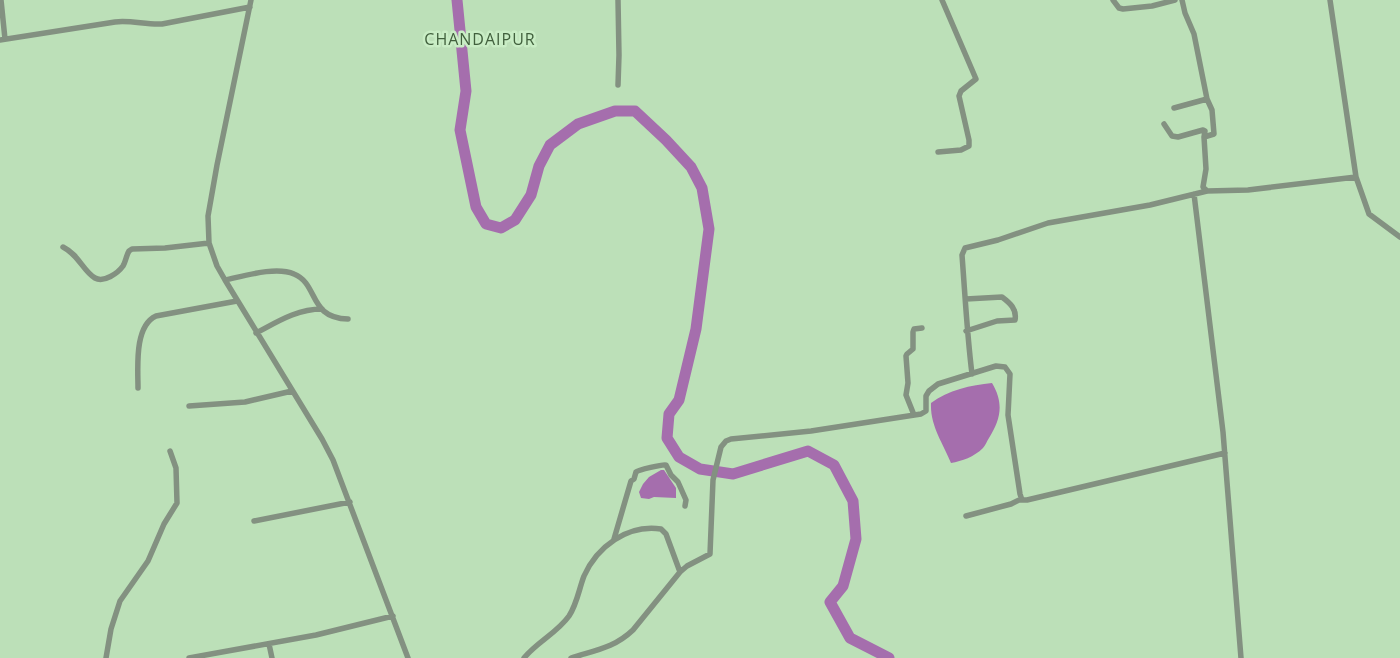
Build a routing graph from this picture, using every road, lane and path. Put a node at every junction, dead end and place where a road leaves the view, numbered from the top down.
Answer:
1 (1, 0) edge
2 (251, 0) edge
3 (618, 0) edge
4 (942, 0) edge
5 (1113, 0) edge
6 (1176, 0) edge
7 (1182, 0) edge
8 (1330, 0) edge
9 (250, 7) junction
10 (2, 40) edge
11 (618, 85) dead end
12 (1207, 99) junction
13 (1174, 108) dead end
14 (1164, 124) dead end
15 (1204, 138) junction
16 (938, 152) dead end
17 (1356, 176) junction
18 (1207, 190) junction
19 (1194, 194) junction
20 (1400, 236) edge
21 (209, 243) junction
22 (63, 247) dead end
23 (224, 280) junction
24 (966, 299) junction
25 (237, 301) junction
26 (322, 309) junction
27 (348, 319) dead end
28 (922, 328) dead end
29 (966, 331) junction
30 (256, 333) junction
31 (972, 374) junction
32 (138, 388) dead end
33 (292, 391) junction
34 (188, 406) dead end
35 (914, 415) junction
36 (170, 451) dead end
37 (1225, 453) junction
38 (1022, 499) junction
39 (350, 502) junction
40 (685, 506) dead end
41 (966, 516) dead end
42 (254, 521) dead end
43 (614, 539) junction
44 (680, 572) junction
45 (393, 616) junction
46 (269, 644) junction
47 (106, 658) edge
48 (189, 658) edge
49 (272, 658) edge
50 (408, 658) edge
51 (524, 658) edge
52 (571, 658) edge
53 (1241, 658) edge

1 - 10 street
2 - 9 street
3 - 11 street
4 - 16 street
5 - 6 street
7 - 12 street
8 - 17 street
9 - 10 street
9 - 21 street
12 - 13 street
12 - 15 street
14 - 15 street
15 - 18 street
17 - 18 street
17 - 20 street
18 - 19 street
19 - 24 street
19 - 37 street
21 - 22 street
21 - 23 street
23 - 25 street
23 - 26 street
24 - 29 street
24 - 29 street
25 - 30 street
25 - 32 street
26 - 27 street
26 - 30 street
28 - 35 street
29 - 31 street
30 - 33 street
31 - 35 street
31 - 38 street
33 - 34 street
33 - 39 street
35 - 44 street
36 - 47 street
37 - 38 street
37 - 53 street
38 - 41 street
39 - 42 street
39 - 45 street
40 - 43 street
43 - 44 street
43 - 51 street
44 - 52 street
45 - 46 street
45 - 50 street
46 - 48 street
46 - 49 street

